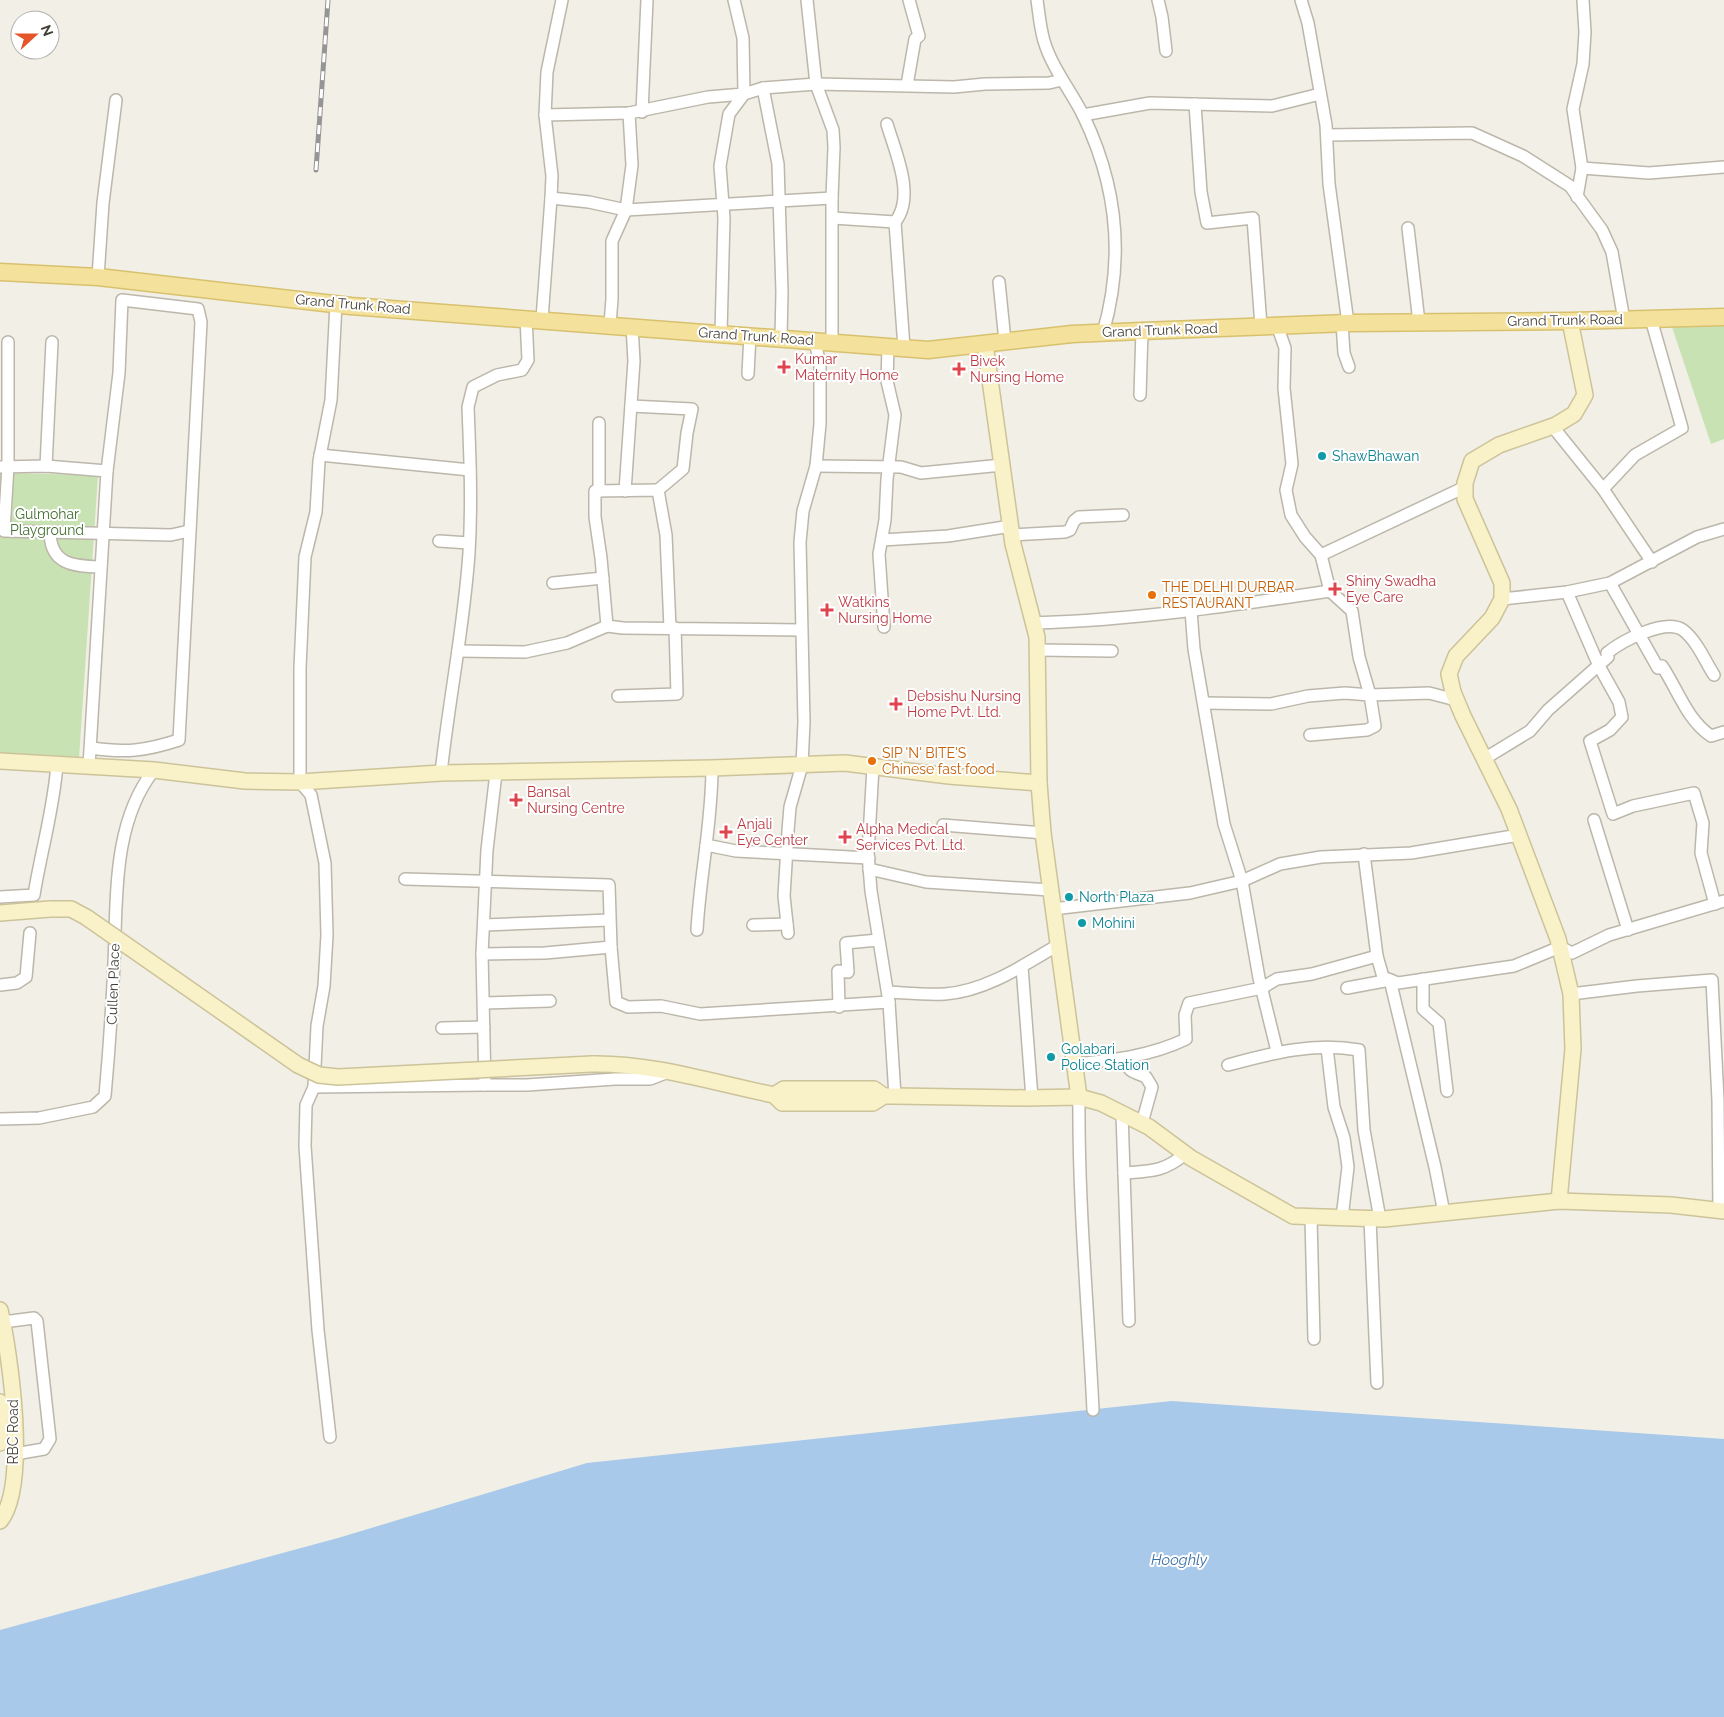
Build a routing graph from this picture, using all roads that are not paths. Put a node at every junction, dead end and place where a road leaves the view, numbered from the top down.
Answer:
1 (562, 0) edge
2 (647, 0) edge
3 (734, 0) edge
4 (807, 0) edge
5 (909, 0) edge
6 (1037, 0) edge
7 (1158, 0) edge
8 (1301, 0) edge
9 (1583, 0) edge
10 (1166, 51) dead end
11 (1062, 80) junction
12 (816, 84) junction
13 (907, 85) junction
14 (763, 88) junction
15 (744, 94) junction
16 (1320, 94) junction
17 (116, 100) dead end
18 (1195, 104) junction
19 (642, 112) junction
20 (629, 113) junction
21 (546, 114) junction
22 (1083, 115) junction
23 (887, 124) dead end
24 (1327, 135) junction
25 (1724, 167) edge
26 (1582, 168) junction
27 (1577, 197) junction
28 (552, 198) junction
29 (832, 198) junction
30 (779, 200) junction
31 (723, 206) junction
32 (626, 210) junction
33 (833, 218) junction
34 (895, 222) junction
35 (1408, 228) dead end
36 (0, 272) edge
37 (98, 277) junction
38 (1000, 282) dead end
39 (336, 304) junction
40 (1724, 317) edge
41 (534, 319) junction
42 (1651, 319) junction
43 (1624, 320) junction
44 (1570, 321) junction
45 (1419, 322) junction
46 (1345, 323) junction
47 (610, 324) junction
48 (632, 326) junction
49 (1269, 326) junction
50 (1142, 331) junction
51 (1103, 332) junction
52 (721, 333) junction
53 (750, 335) junction
54 (781, 337) junction
55 (815, 340) junction
56 (1005, 341) junction
57 (8, 342) dead end
58 (52, 342) dead end
59 (832, 342) junction
60 (985, 344) junction
61 (896, 347) junction
62 (1349, 367) dead end
63 (748, 374) dead end
64 (1140, 395) dead end
65 (631, 406) junction
66 (599, 424) dead end
67 (1553, 427) junction
68 (320, 455) junction
69 (1002, 465) junction
70 (4, 466) edge
71 (46, 466) junction
72 (816, 466) junction
73 (888, 467) junction
74 (470, 470) junction
75 (107, 471) junction
76 (1465, 487) junction
77 (1603, 489) junction
78 (658, 490) junction
79 (599, 491) junction
80 (625, 491) junction
81 (1123, 515) dead end
82 (1724, 529) edge
83 (189, 531) junction
84 (1011, 531) junction
85 (50, 533) junction
86 (103, 535) junction
87 (882, 540) junction
88 (439, 541) dead end
89 (469, 543) junction
90 (1321, 556) junction
91 (1652, 562) junction
92 (100, 567) junction
93 (603, 578) junction
94 (553, 583) dead end
95 (1610, 583) junction
96 (1330, 591) junction
97 (1567, 592) junction
98 (1502, 599) junction
99 (1191, 611) junction
100 (1033, 623) junction
101 (607, 626) junction
102 (884, 627) dead end
103 (672, 628) junction
104 (801, 630) junction
105 (1640, 633) junction
106 (1037, 650) junction
107 (1112, 650) dead end
108 (458, 651) junction
109 (1599, 666) junction
110 (1714, 676) dead end
111 (1370, 695) junction
112 (618, 696) dead end
113 (1456, 700) junction
114 (1204, 703) junction
115 (1724, 732) edge
116 (1310, 735) dead end
117 (91, 748) junction
118 (1484, 759) junction
119 (0, 760) edge
120 (57, 764) junction
121 (802, 765) junction
122 (89, 766) junction
123 (873, 767) junction
124 (712, 768) junction
125 (154, 770) junction
126 (441, 773) junction
127 (496, 773) junction
128 (300, 782) junction
129 (1039, 783) junction
130 (1594, 820) dead end
131 (943, 825) dead end
132 (1043, 833) junction
133 (1519, 835) junction
134 (706, 845) junction
135 (787, 853) junction
136 (1364, 854) junction
137 (869, 863) junction
138 (405, 879) dead end
139 (1242, 881) junction
140 (486, 882) junction
141 (1050, 890) junction
142 (0, 897) edge
143 (1719, 902) edge
144 (1053, 908) junction
145 (0, 913) edge
146 (609, 920) junction
147 (484, 925) junction
148 (753, 925) dead end
149 (697, 930) dead end
150 (1628, 930) junction
151 (30, 933) dead end
152 (878, 940) junction
153 (1058, 945) junction
154 (611, 947) junction
155 (1560, 947) junction
156 (482, 954) junction
157 (1377, 956) junction
158 (1022, 967) junction
159 (1390, 980) junction
160 (1423, 980) junction
161 (0, 985) edge
162 (1262, 988) junction
163 (1347, 988) dead end
164 (1571, 994) junction
165 (888, 997) junction
166 (550, 1001) dead end
167 (484, 1003) junction
168 (839, 1007) junction
169 (484, 1027) junction
170 (442, 1028) dead end
171 (1719, 1042) edge
172 (1327, 1048) junction
173 (1276, 1051) junction
174 (1125, 1058) junction
175 (1076, 1064) junction
176 (1228, 1065) dead end
177 (668, 1072) junction
178 (485, 1085) junction
179 (314, 1087) junction
180 (1447, 1091) dead end
181 (890, 1096) junction
182 (1078, 1097) junction
183 (1032, 1098) junction
184 (1122, 1114) junction
185 (0, 1118) edge
186 (1142, 1123) junction
187 (1185, 1154) junction
188 (1124, 1172) junction
189 (1559, 1201) junction
190 (1722, 1211) edge
191 (1444, 1213) junction
192 (1311, 1218) junction
193 (1342, 1218) junction
194 (1375, 1219) junction
195 (1, 1316) edge
196 (1129, 1321) dead end
197 (1314, 1339) dead end
198 (1377, 1383) dead end
199 (0, 1402) edge
200 (1093, 1410) dead end
201 (330, 1438) dead end
202 (0, 1443) edge
203 (15, 1454) junction
204 (0, 1522) edge

1 - 21 street
2 - 19 street
3 - 15 street
4 - 12 street
5 - 13 street
6 - 11 street
7 - 10 street
8 - 16 street
9 - 26 street
11 - 13 street
11 - 22 street
12 - 13 street
12 - 14 street
12 - 29 street
14 - 15 street
14 - 30 street
15 - 19 street
15 - 31 street
16 - 18 street
16 - 24 street
17 - 37 street
18 - 22 street
18 - 49 street
19 - 20 street
20 - 21 street
20 - 32 street
21 - 28 street
22 - 51 street
23 - 34 street
24 - 27 street
24 - 46 street
25 - 26 street
26 - 27 street
27 - 43 street
28 - 32 street
28 - 41 street
29 - 30 street
29 - 33 street
30 - 31 street
30 - 54 street
31 - 32 street
31 - 52 street
32 - 47 street
33 - 34 street
33 - 59 street
34 - 61 street
35 - 45 street
36 - 37 main road, Grand Trunk Road
37 - 39 main road, Grand Trunk Road
38 - 56 street
39 - 41 main road, Grand Trunk Road
39 - 68 street
40 - 42 main road, Grand Trunk Road
41 - 47 main road, Grand Trunk Road
41 - 74 street
42 - 43 main road, Grand Trunk Road
42 - 77 street
43 - 44 main road, Grand Trunk Road
44 - 45 main road, Grand Trunk Road
44 - 67 street
45 - 46 main road, Grand Trunk Road
46 - 49 main road, Grand Trunk Road
46 - 62 street
47 - 48 main road, Grand Trunk Road
48 - 52 main road, Grand Trunk Road
48 - 65 street
49 - 50 main road, Grand Trunk Road
49 - 90 street
50 - 51 main road, Grand Trunk Road
50 - 64 street
51 - 56 main road, Grand Trunk Road
52 - 53 main road, Grand Trunk Road
53 - 54 main road, Grand Trunk Road
53 - 63 street
54 - 55 main road, Grand Trunk Road
55 - 59 main road, Grand Trunk Road
55 - 72 street
56 - 60 main road, Grand Trunk Road
57 - 70 street
58 - 71 street
59 - 61 main road, Grand Trunk Road
60 - 61 main road, Grand Trunk Road
60 - 69 street
61 - 73 street
65 - 78 street
65 - 80 street
66 - 79 street
67 - 76 street
67 - 77 street
68 - 74 street
68 - 128 street
69 - 73 street
69 - 84 street
70 - 71 street
70 - 85 street
71 - 75 street
72 - 73 street
72 - 104 street
73 - 87 street
74 - 89 street
75 - 83 street
75 - 86 street
76 - 90 street
76 - 98 street
77 - 91 street
78 - 80 street
78 - 103 street
79 - 80 street
79 - 93 street
81 - 84 street
82 - 91 street
83 - 86 street
83 - 117 street
84 - 87 street
84 - 100 street
85 - 86 street
85 - 92 street
86 - 92 street
87 - 102 street
88 - 89 street
89 - 108 street
90 - 96 street
91 - 95 street
92 - 117 street
93 - 94 street
93 - 101 street
95 - 97 street
95 - 105 street
96 - 99 street
96 - 111 street
97 - 98 street
97 - 109 street
98 - 113 street
99 - 100 street
99 - 114 street
100 - 106 street
101 - 103 street
101 - 108 street
103 - 104 street
103 - 112 street
104 - 121 street
105 - 109 street
105 - 110 street
105 - 115 street
106 - 107 street
106 - 129 street
108 - 126 street
109 - 118 street
109 - 143 street
111 - 113 street
111 - 114 street
111 - 116 street
113 - 118 street
114 - 139 street
117 - 122 street
118 - 133 street
119 - 120 street
120 - 122 street
120 - 142 street
121 - 123 street
121 - 124 street
121 - 135 street
122 - 125 street
123 - 129 street
123 - 137 street
124 - 127 street
124 - 134 street
125 - 128 street
125 - 185 street, Cullen Place
126 - 127 street
126 - 128 street
127 - 140 street
128 - 179 street
129 - 132 street
130 - 150 street
131 - 132 street
132 - 141 street
133 - 136 street
133 - 155 street
134 - 135 street
134 - 149 street
135 - 137 street
135 - 148 street
136 - 139 street
136 - 157 street
137 - 141 street
137 - 152 street
138 - 140 street
139 - 144 street
139 - 162 street
140 - 146 street
140 - 147 street
141 - 144 street
143 - 150 street
144 - 153 street
145 - 177 street, bridge
146 - 147 street
146 - 154 street
147 - 156 street
150 - 155 street
151 - 161 street
152 - 165 street
152 - 168 street
153 - 158 street
153 - 175 street
154 - 156 street
154 - 168 street
155 - 160 street
155 - 164 street
156 - 167 street
157 - 159 street
157 - 162 street
158 - 165 street
158 - 183 street
159 - 160 street
159 - 163 street
159 - 191 street
160 - 180 street
162 - 173 street
162 - 174 street
164 - 171 street
164 - 189 street
165 - 168 street
165 - 181 street
166 - 167 street
167 - 169 street
169 - 170 street
169 - 178 street
171 - 190 street
172 - 173 street
172 - 193 street
172 - 194 street
173 - 176 street
174 - 175 street
174 - 186 street
175 - 182 street
177 - 178 street
177 - 181 street
178 - 179 street
179 - 201 street
181 - 183 street
182 - 183 street
182 - 184 street
182 - 200 street
184 - 186 street
184 - 188 street
186 - 187 street
187 - 188 street
187 - 192 street
188 - 196 street
189 - 190 street
189 - 191 street
191 - 194 street
192 - 193 street
192 - 197 street
193 - 194 street
194 - 198 street
195 - 203 street, RBC Road
195 - 203 street
199 - 202 street, RBC Road
203 - 204 street, RBC Road

